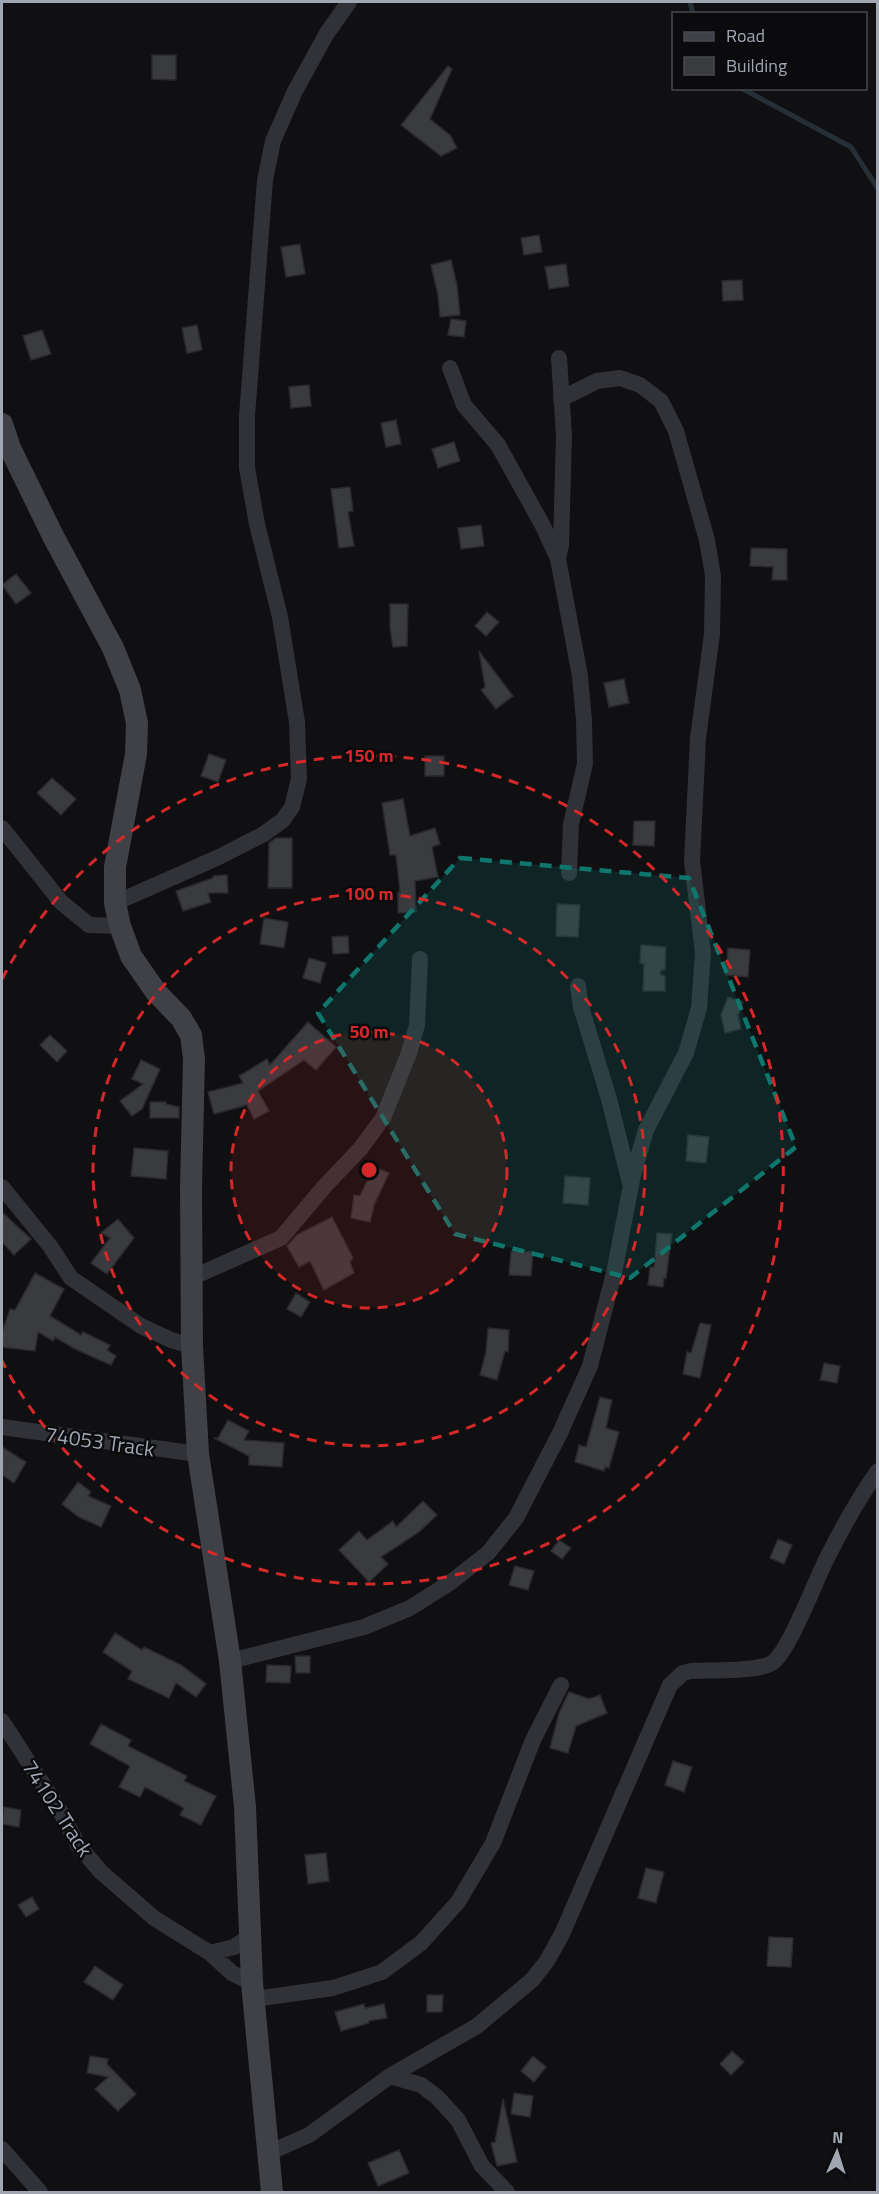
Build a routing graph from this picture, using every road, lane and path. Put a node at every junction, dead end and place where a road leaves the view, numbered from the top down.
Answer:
1 (349, 2) edge
2 (559, 358) dead end
3 (450, 368) dead end
4 (561, 399) junction
5 (2, 424) edge
6 (558, 559) junction
7 (2, 828) edge
8 (569, 873) dead end
9 (115, 903) junction
10 (120, 926) junction
11 (420, 959) dead end
12 (578, 986) dead end
13 (2, 1187) edge
14 (630, 1187) junction
15 (191, 1278) junction
16 (192, 1346) junction
17 (2, 1427) edge
18 (198, 1454) junction
19 (878, 1471) edge
20 (230, 1661) junction
21 (561, 1685) dead end
22 (2, 1720) edge
23 (249, 1937) junction
24 (210, 1953) junction
25 (253, 1991) junction
26 (390, 2076) junction
27 (2, 2149) edge
28 (268, 2153) junction
29 (40, 2193) edge
30 (272, 2193) edge
31 (507, 2193) edge

1 - 9 street
2 - 4 street
3 - 6 street
4 - 6 street
4 - 14 street
5 - 9 street
6 - 8 street
7 - 10 street
9 - 10 street
10 - 15 street
11 - 15 street
12 - 14 street
13 - 16 street
14 - 20 street
15 - 16 street
16 - 18 street
17 - 18 street, 74053 Track
18 - 20 street
19 - 26 street
20 - 23 street
21 - 25 street
22 - 24 street, 74102 Track
23 - 24 street
23 - 25 street
24 - 25 street, 74102 Track
25 - 28 street
26 - 28 street
26 - 31 street
27 - 29 street
28 - 30 street

